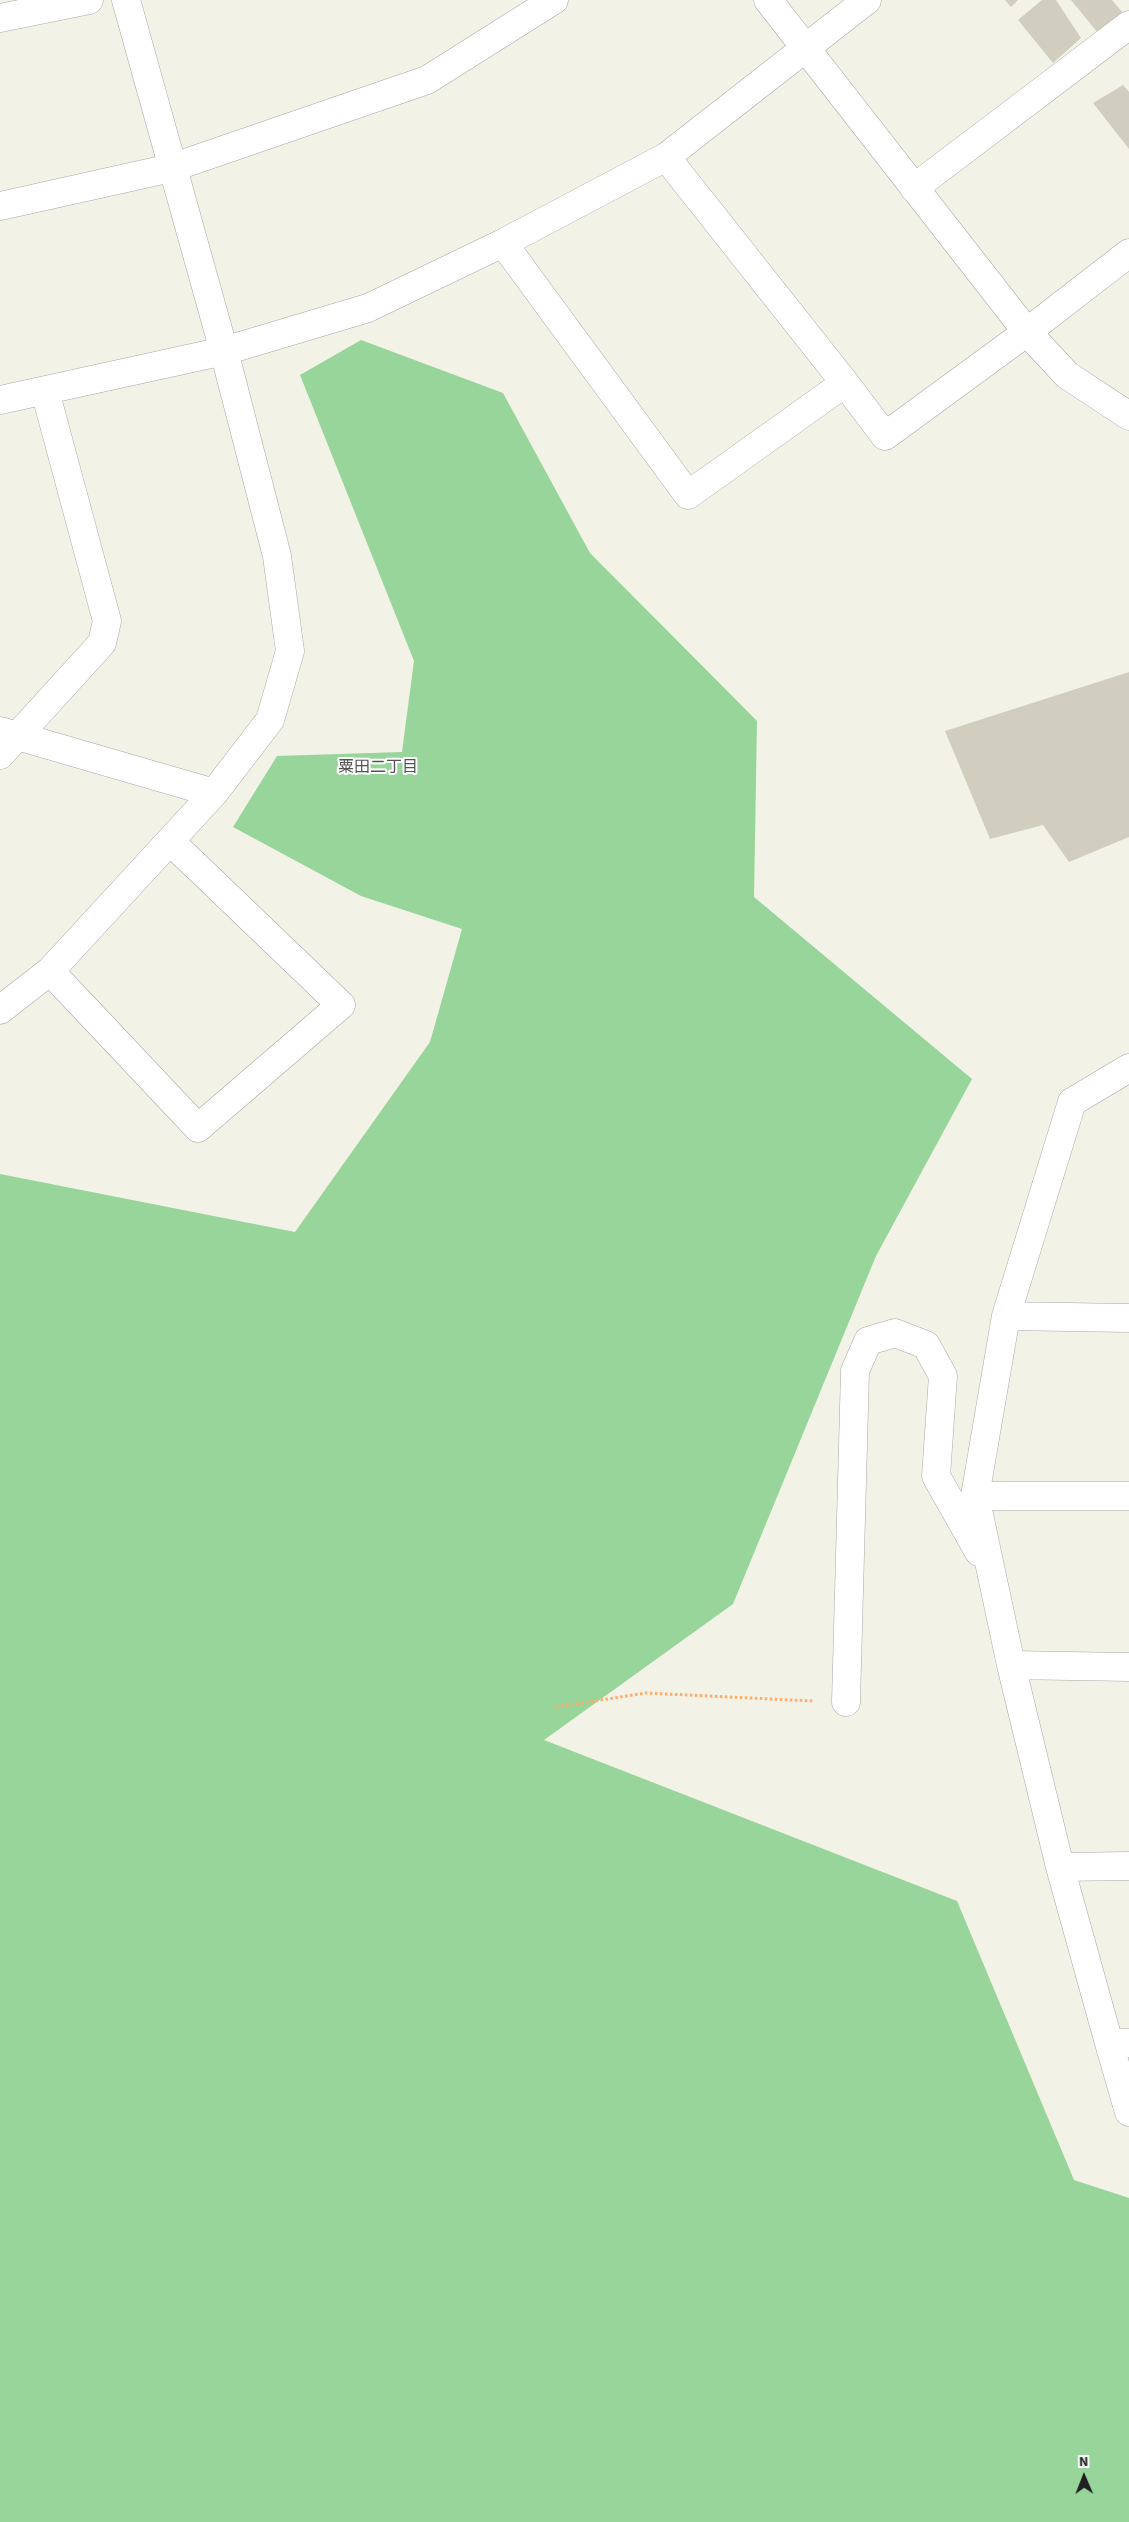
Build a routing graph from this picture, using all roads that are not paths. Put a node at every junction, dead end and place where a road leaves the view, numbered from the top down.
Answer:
1 (88, 0) edge
2 (126, 0) edge
3 (554, 0) edge
4 (768, 0) edge
5 (867, 0) edge
6 (0, 18) edge
7 (1129, 25) edge
8 (804, 47) junction
9 (666, 157) junction
10 (172, 168) junction
11 (914, 188) junction
12 (0, 206) edge
13 (503, 243) junction
14 (1129, 253) edge
15 (1027, 332) junction
16 (224, 351) junction
17 (845, 383) junction
18 (46, 391) junction
19 (0, 400) edge
20 (1129, 416) edge
21 (6, 741) edge
22 (214, 793) junction
23 (170, 841) junction
24 (50, 971) junction
25 (0, 1010) edge
26 (1129, 1068) edge
27 (1006, 1316) junction
28 (1129, 1318) edge
29 (975, 1496) junction
30 (1129, 1496) edge
31 (992, 1575) junction
32 (1011, 1665) junction
33 (1129, 1668) edge
34 (846, 1702) road end
35 (1129, 1866) edge
36 (1060, 1867) junction
37 (1119, 2043) edge
38 (1129, 2112) edge

1 - 6 street
2 - 10 street
3 - 10 street
4 - 8 street
5 - 8 street
7 - 11 street
8 - 9 street
8 - 11 street
9 - 13 street
9 - 17 street
10 - 12 street
10 - 16 street
11 - 15 street
13 - 16 street
13 - 17 street
14 - 15 street
15 - 17 street
15 - 20 street
16 - 18 street
16 - 22 street
18 - 19 street
18 - 21 street
21 - 22 street
22 - 23 street
23 - 24 street
23 - 24 street
24 - 25 street
26 - 27 street
27 - 28 street
27 - 29 street
29 - 30 street
29 - 31 street
31 - 32 street
31 - 34 street
32 - 33 street
32 - 36 street
35 - 36 street
36 - 37 street
37 - 38 street

